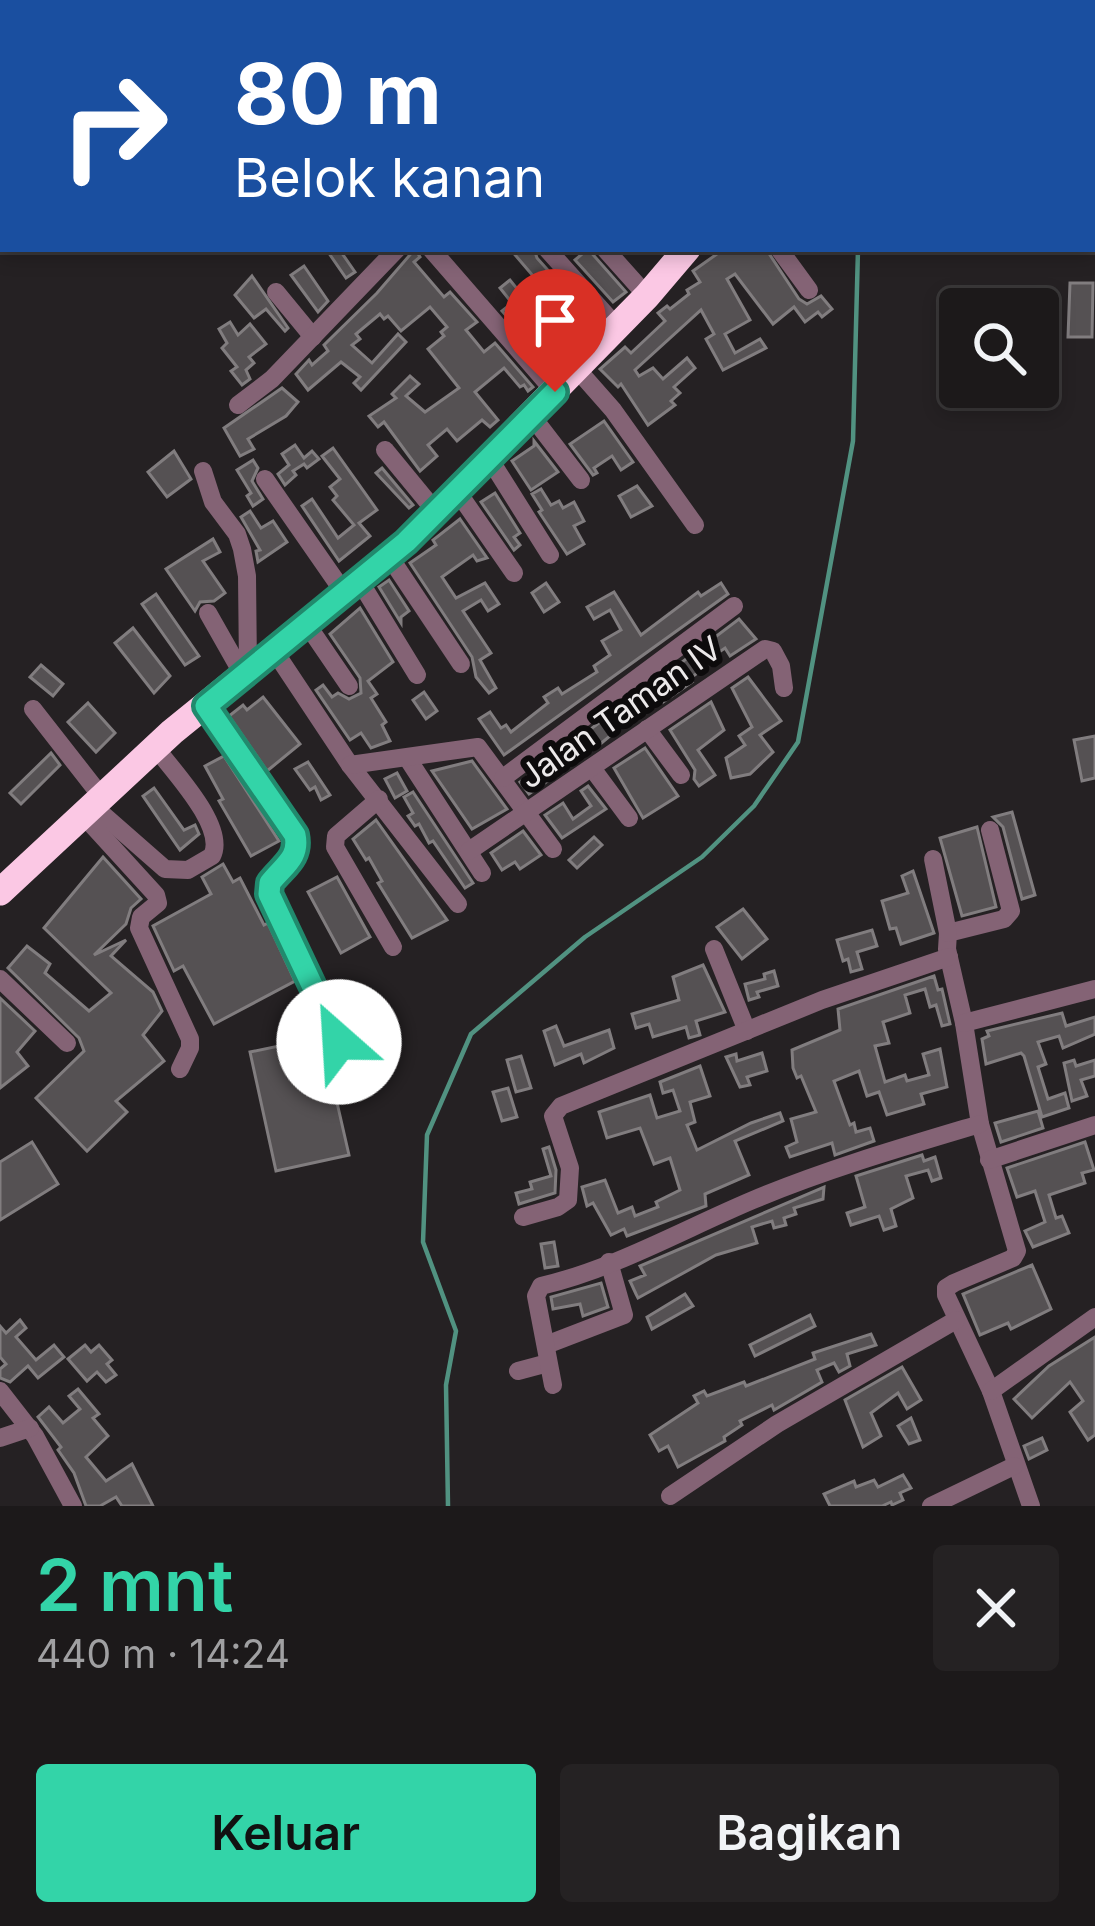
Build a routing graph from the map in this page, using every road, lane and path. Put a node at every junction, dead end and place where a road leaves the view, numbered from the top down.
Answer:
1 (394, 252) edge
2 (434, 252) edge
3 (550, 252) edge
4 (608, 252) edge
5 (622, 252) edge
6 (684, 252) edge
7 (781, 252) edge
8 (654, 288) junction
9 (809, 290) dead end
10 (276, 292) dead end
11 (616, 326) junction
12 (313, 337) junction
13 (576, 368) junction
14 (555, 392) junction
15 (238, 405) dead end
16 (531, 415) junction
17 (385, 450) dead end
18 (489, 458) junction
19 (203, 471) dead end
20 (265, 479) dead end
21 (581, 480) dead end
22 (457, 491) junction
23 (436, 512) junction
24 (695, 525) dead end
25 (550, 554) dead end
26 (389, 556) junction
27 (514, 573) dead end
28 (352, 587) junction
29 (734, 606) dead end
30 (208, 613) dead end
31 (306, 623) junction
32 (273, 649) junction
33 (460, 664) dead end
34 (245, 671) junction
35 (417, 675) dead end
36 (349, 686) dead end
37 (784, 688) dead end
38 (206, 706) junction
39 (33, 710) dead end
40 (647, 729) junction
41 (155, 747) junction
42 (408, 759) junction
43 (350, 765) junction
44 (592, 768) junction
45 (681, 775) dead end
46 (503, 778) junction
47 (379, 799) junction
48 (92, 805) junction
49 (528, 812) junction
50 (629, 818) dead end
51 (990, 830) dead end
52 (553, 849) dead end
53 (469, 851) junction
54 (933, 859) dead end
55 (482, 873) dead end
56 (1, 889) edge
57 (458, 904) dead end
58 (948, 933) junction
59 (393, 947) dead end
60 (715, 949) dead end
61 (949, 957) junction
62 (0, 979) edge
63 (1095, 989) edge
64 (964, 1023) junction
65 (747, 1031) junction
66 (339, 1042) dead end
67 (67, 1043) dead end
68 (179, 1069) dead end
69 (980, 1124) junction
70 (1095, 1125) edge
71 (989, 1160) junction
72 (523, 1217) dead end
73 (609, 1262) junction
74 (1095, 1317) edge
75 (956, 1320) junction
76 (547, 1354) junction
77 (518, 1372) dead end
78 (553, 1385) dead end
79 (0, 1391) edge
80 (991, 1391) junction
81 (30, 1428) junction
82 (0, 1438) edge
83 (1014, 1466) junction
84 (670, 1496) dead end
85 (73, 1506) edge
86 (931, 1506) edge
87 (1031, 1506) edge

1 - 12 street
2 - 14 street
3 - 11 street
4 - 8 street
5 - 8 street
6 - 8 highway
7 - 9 street
8 - 11 highway
10 - 12 street
11 - 13 highway
12 - 15 street
13 - 14 highway
13 - 24 street
14 - 16 highway
16 - 18 highway
16 - 21 street
17 - 23 street
18 - 22 highway
18 - 25 street
19 - 34 street
20 - 28 street
22 - 23 highway
22 - 27 street
23 - 26 highway
26 - 28 highway
26 - 33 street
28 - 31 highway
28 - 35 street
29 - 46 street
30 - 34 street
31 - 32 highway
31 - 36 street
32 - 34 highway
32 - 43 street
34 - 38 highway
37 - 40 street, Jalan Taman IV
38 - 41 highway
38 - 66 street
39 - 48 street
40 - 44 street, Jalan Taman IV
40 - 45 street
41 - 48 highway
41 - 48 street
42 - 43 street
42 - 46 street
42 - 53 street
43 - 47 street
44 - 49 street, Jalan Taman IV
44 - 50 street
46 - 49 street
47 - 57 street
47 - 59 street
48 - 56 highway
48 - 68 street
49 - 52 street
49 - 53 street, Jalan Taman IV
51 - 58 street
53 - 55 street
54 - 58 street
58 - 61 street
60 - 65 street
61 - 64 street
61 - 65 street
62 - 67 street
63 - 64 street
64 - 69 street
65 - 72 street
69 - 71 street
69 - 73 street
70 - 71 street
71 - 75 street
73 - 76 street
73 - 76 street
74 - 80 street
75 - 80 street
75 - 84 street
76 - 77 street
76 - 78 street
79 - 81 street
80 - 83 street
81 - 82 street
81 - 85 street
83 - 86 street
83 - 87 street

